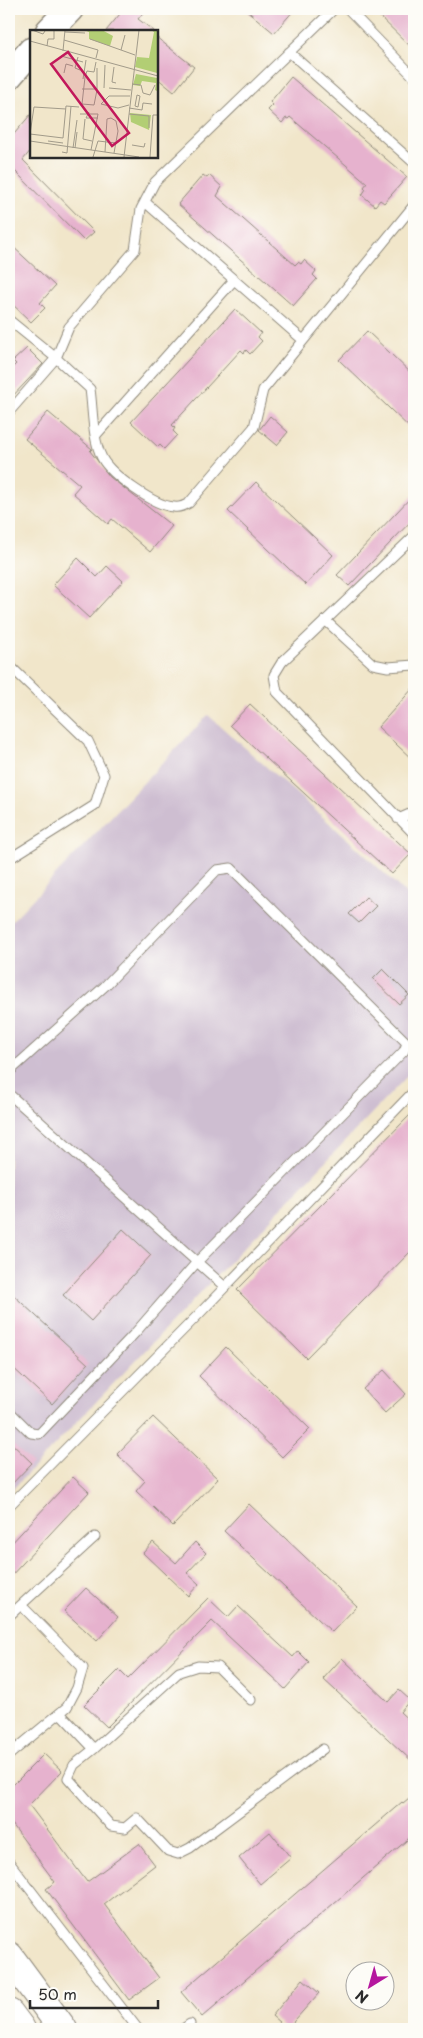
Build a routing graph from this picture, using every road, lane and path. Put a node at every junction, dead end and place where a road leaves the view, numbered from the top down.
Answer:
1 (70, 9) edge
2 (334, 9) edge
3 (348, 9) edge
4 (50, 30) edge
5 (30, 52) edge
6 (289, 52) junction
7 (9, 76) edge
8 (414, 77) edge
9 (414, 163) edge
10 (145, 202) junction
11 (414, 204) edge
12 (234, 280) junction
13 (9, 320) edge
14 (303, 340) junction
15 (56, 358) junction
16 (9, 412) edge
17 (96, 435) junction
18 (414, 536) edge
19 (325, 620) junction
20 (9, 665) edge
21 (414, 665) edge
22 (414, 812) edge
23 (398, 819) junction
24 (414, 834) edge
25 (9, 859) edge
26 (9, 1072) edge
27 (414, 1091) edge
28 (9, 1094) edge
29 (197, 1262) junction
30 (225, 1287) junction
31 (9, 1412) edge
32 (9, 1506) edge
33 (95, 1537) dead end
34 (21, 1605) junction
35 (9, 1616) edge
36 (251, 1700) dead end
37 (60, 1713) junction
38 (94, 1749) junction
39 (323, 1749) dead end
40 (9, 1755) edge
41 (9, 1862) edge
42 (9, 1956) edge
43 (9, 2013) edge
44 (21, 2029) edge
45 (63, 2029) edge
46 (138, 2029) edge

1 - 4 main road
2 - 6 lane
3 - 8 lane
5 - 7 main road
6 - 9 lane
6 - 10 lane
10 - 12 lane
10 - 15 lane
11 - 14 lane
12 - 14 lane
12 - 17 lane
13 - 15 lane
14 - 17 lane
15 - 16 lane
15 - 17 lane
18 - 19 lane
19 - 21 lane
19 - 23 lane
20 - 25 lane
22 - 23 lane
23 - 24 lane
26 - 29 lane
27 - 30 lane
28 - 29 lane
29 - 30 lane
29 - 31 lane
30 - 32 lane
33 - 34 lane
34 - 35 lane
34 - 37 lane
36 - 38 lane
37 - 38 lane
37 - 40 lane
38 - 39 lane
41 - 46 lane
42 - 45 highway
43 - 44 highway

